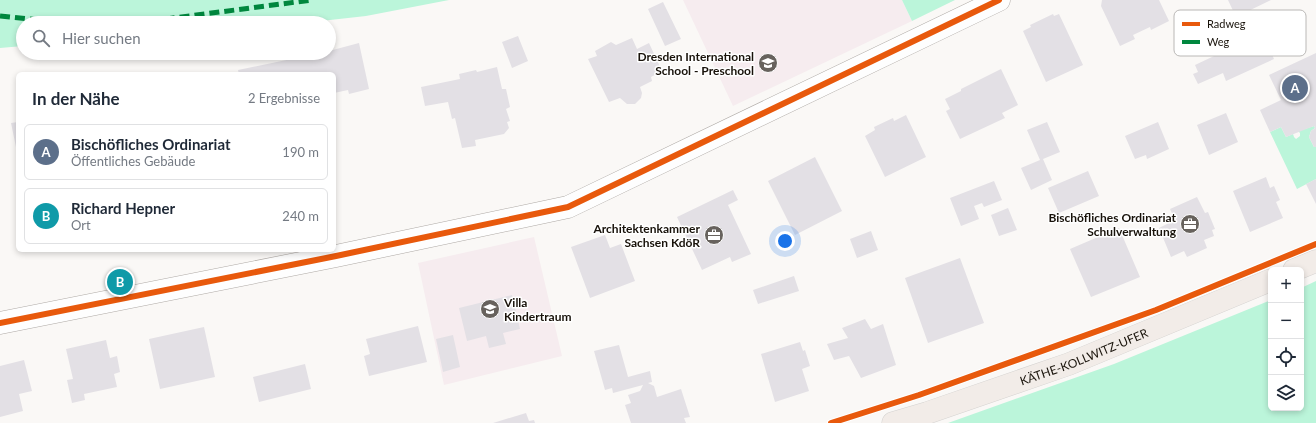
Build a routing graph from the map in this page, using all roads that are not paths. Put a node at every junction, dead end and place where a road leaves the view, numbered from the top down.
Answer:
1 (999, 0) edge
2 (1316, 261) edge
3 (1301, 267) edge
4 (1268, 281) edge
5 (0, 323) edge
6 (893, 423) edge

1 - 5 street
2 - 3 main road
4 - 6 main road, KÄTHE-KOLLWITZ-UFER

